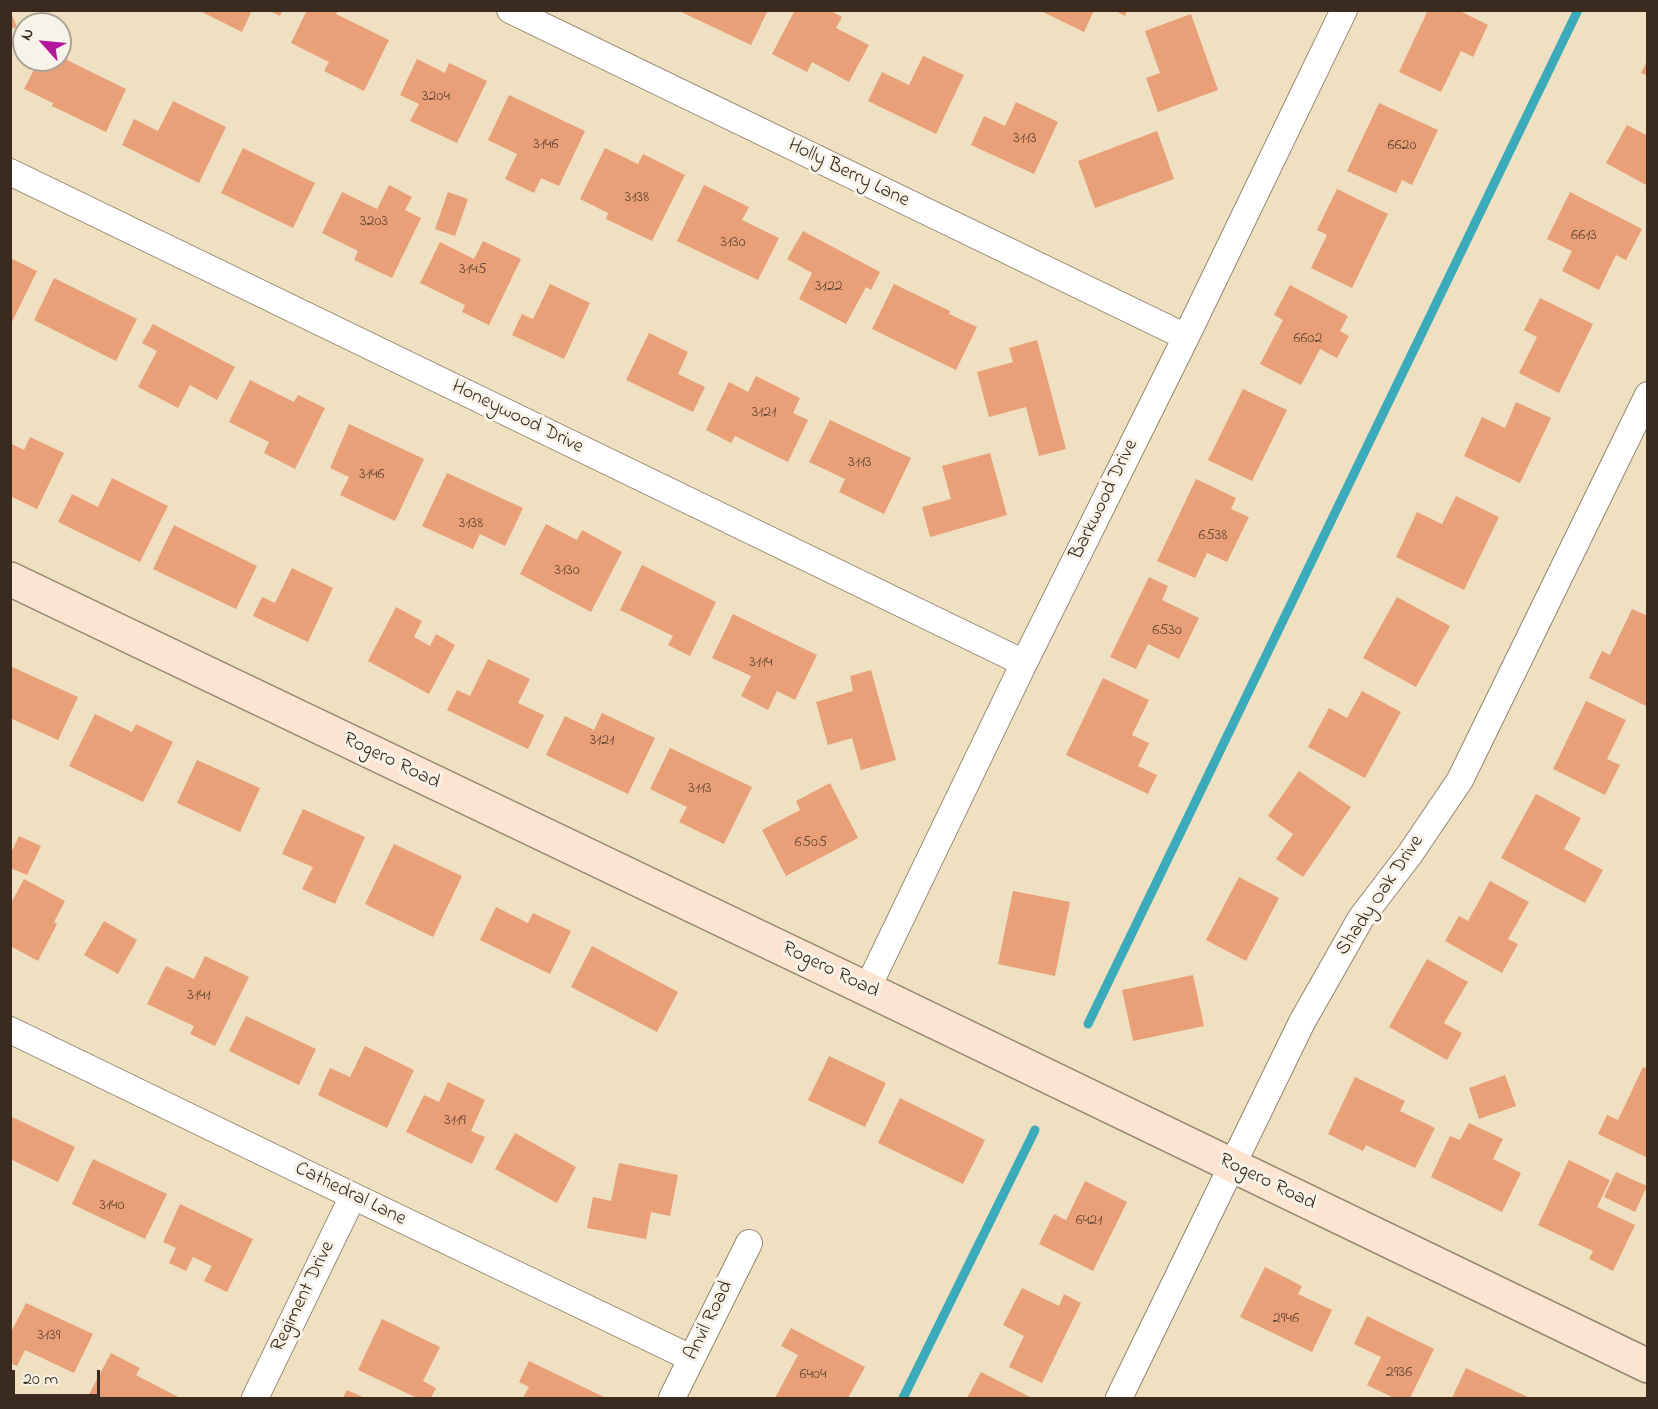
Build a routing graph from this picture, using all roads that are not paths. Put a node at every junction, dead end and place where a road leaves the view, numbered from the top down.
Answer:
1 (510, 10) edge
2 (1344, 10) edge
3 (10, 172) edge
4 (1186, 338) junction
5 (1647, 395) edge
6 (10, 579) edge
7 (1024, 663) junction
8 (867, 989) junction
9 (10, 1030) edge
10 (1233, 1166) junction
11 (352, 1197) junction
12 (749, 1243) dead end
13 (691, 1358) junction
14 (1645, 1360) edge
15 (255, 1398) edge
16 (672, 1398) edge
17 (1119, 1398) edge

1 - 4 street, Holly Berry Lane
2 - 4 street, Barkwood Drive
3 - 7 street, Honeywood Drive
4 - 7 street, Barkwood Drive
5 - 10 street, Shady Oak Drive
6 - 8 street, Rogero Road
7 - 8 street, Barkwood Drive
8 - 10 street, Rogero Road
9 - 11 street, Cathedral Lane
10 - 14 street, Rogero Road
10 - 17 street, Shady Oak Drive
11 - 13 street, Cathedral Lane
11 - 15 street, Regiment Drive
12 - 13 street, Anvil Road
13 - 16 street, Anvil Road

